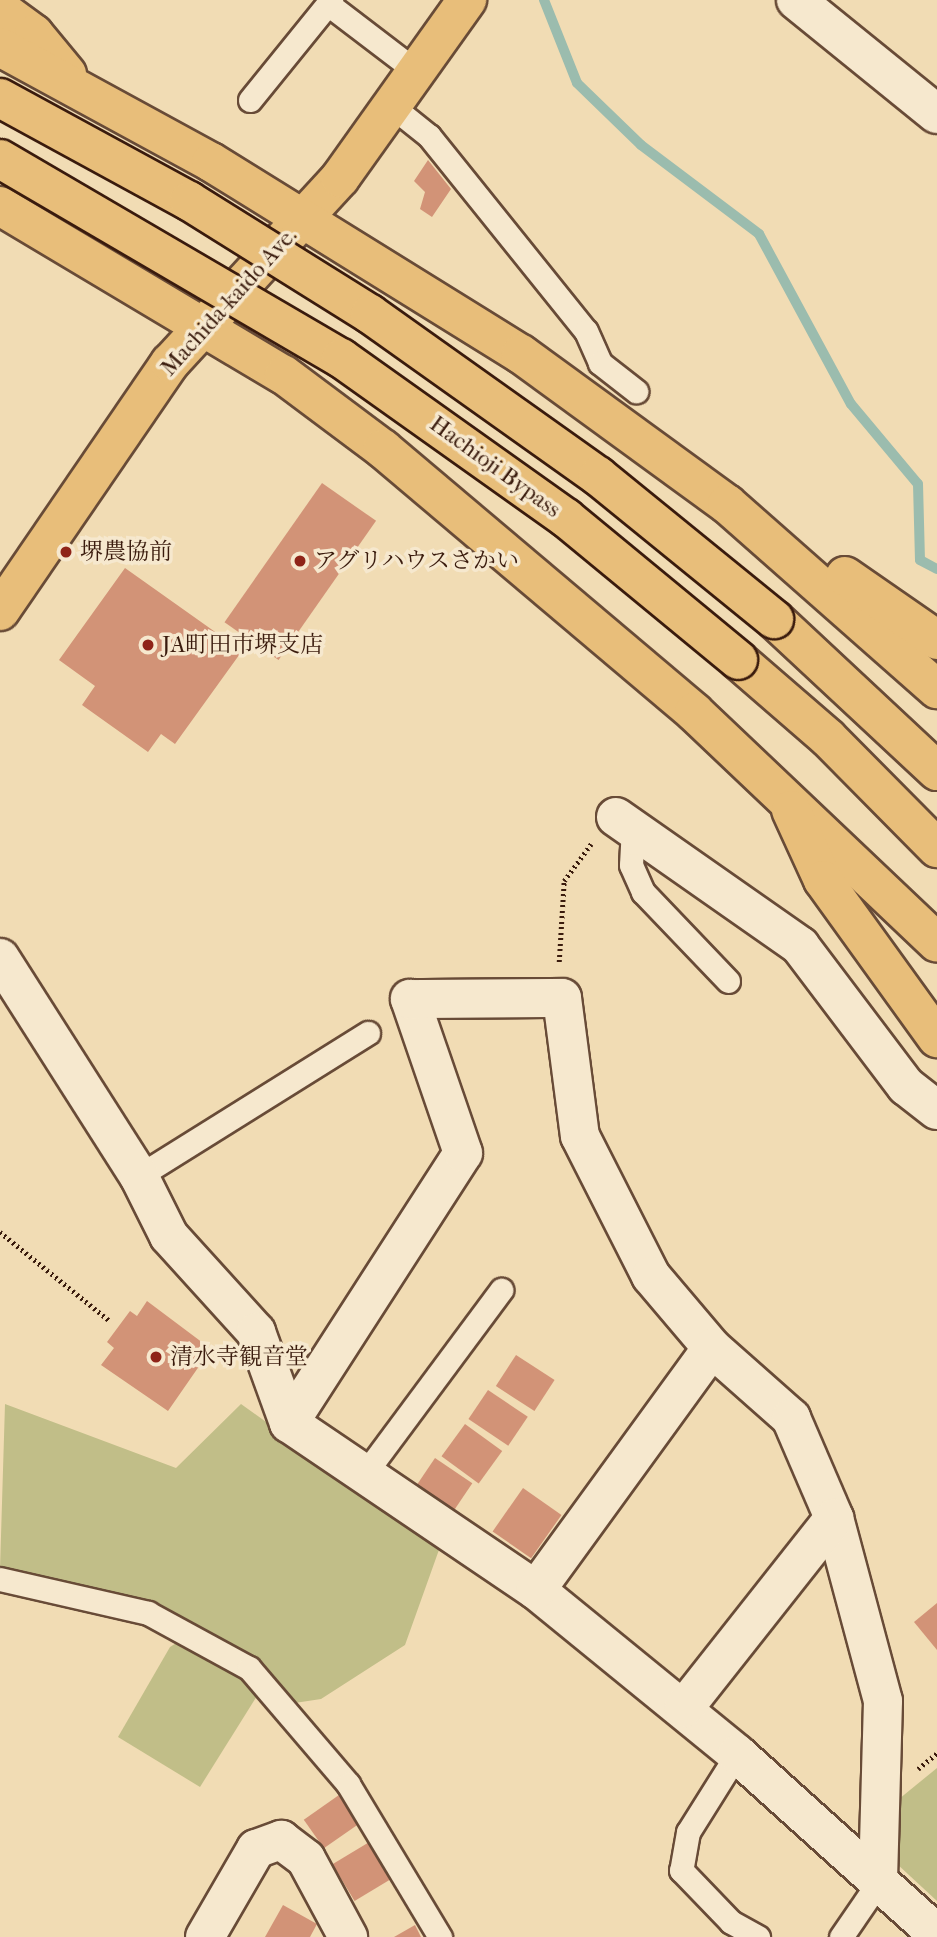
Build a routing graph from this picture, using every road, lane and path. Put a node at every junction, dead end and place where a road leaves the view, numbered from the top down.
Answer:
1 (467, 0) edge
2 (796, 0) edge
3 (330, 2) edge
4 (0, 9) edge
5 (0, 47) edge
6 (420, 74) junction
7 (80, 89) junction
8 (0, 98) edge
9 (250, 100) dead end
10 (394, 108) junction
11 (937, 114) edge
12 (0, 159) edge
13 (0, 206) edge
14 (304, 219) junction
15 (0, 230) edge
16 (125, 276) junction
17 (203, 324) junction
18 (636, 391) dead end
19 (727, 504) junction
20 (0, 611) edge
21 (937, 640) edge
22 (937, 690) edge
23 (937, 771) edge
24 (786, 798) junction
25 (624, 822) junction
26 (937, 848) edge
27 (937, 943) edge
28 (0, 958) edge
29 (559, 959) dead end
30 (728, 981) dead end
31 (368, 1033) dead end
32 (937, 1038) edge
33 (937, 1110) edge
34 (139, 1176) junction
35 (0, 1232) edge
36 (502, 1290) dead end
37 (110, 1321) dead end
38 (712, 1348) junction
39 (289, 1423) junction
40 (363, 1476) junction
41 (834, 1518) junction
42 (0, 1578) edge
43 (536, 1590) junction
44 (684, 1708) junction
45 (737, 1754) junction
46 (878, 1884) junction
47 (937, 1934) edge
48 (205, 1937) edge
49 (348, 1937) edge
50 (440, 1937) edge
51 (758, 1937) edge
52 (841, 1937) edge

1 - 6 main road, Machida-kaido Ave.
2 - 11 street
3 - 6 lane
3 - 9 lane
4 - 7 main road
5 - 7 main road
6 - 10 main road, Machida-kaido Ave.
7 - 14 main road
8 - 23 main road, bridge
10 - 14 main road, Machida-kaido Ave.
10 - 18 lane
12 - 26 main road, Hachioji Bypass, bridge
13 - 16 main road
14 - 17 main road, Machida-kaido Ave.
14 - 19 main road
15 - 16 main road
16 - 17 main road
17 - 20 main road, Machida-kaido Ave.
17 - 24 main road
19 - 21 main road
19 - 22 main road
24 - 27 main road
24 - 32 main road
25 - 29 path
25 - 30 lane
25 - 33 street
28 - 34 street
31 - 34 lane
34 - 39 street
35 - 37 path
36 - 40 lane
38 - 39 street
38 - 41 street
38 - 43 street
39 - 40 street
40 - 43 street
41 - 44 street
41 - 46 street
42 - 50 lane
43 - 44 street
44 - 45 street
45 - 46 street
45 - 51 lane
46 - 47 street
46 - 52 lane
48 - 49 street

